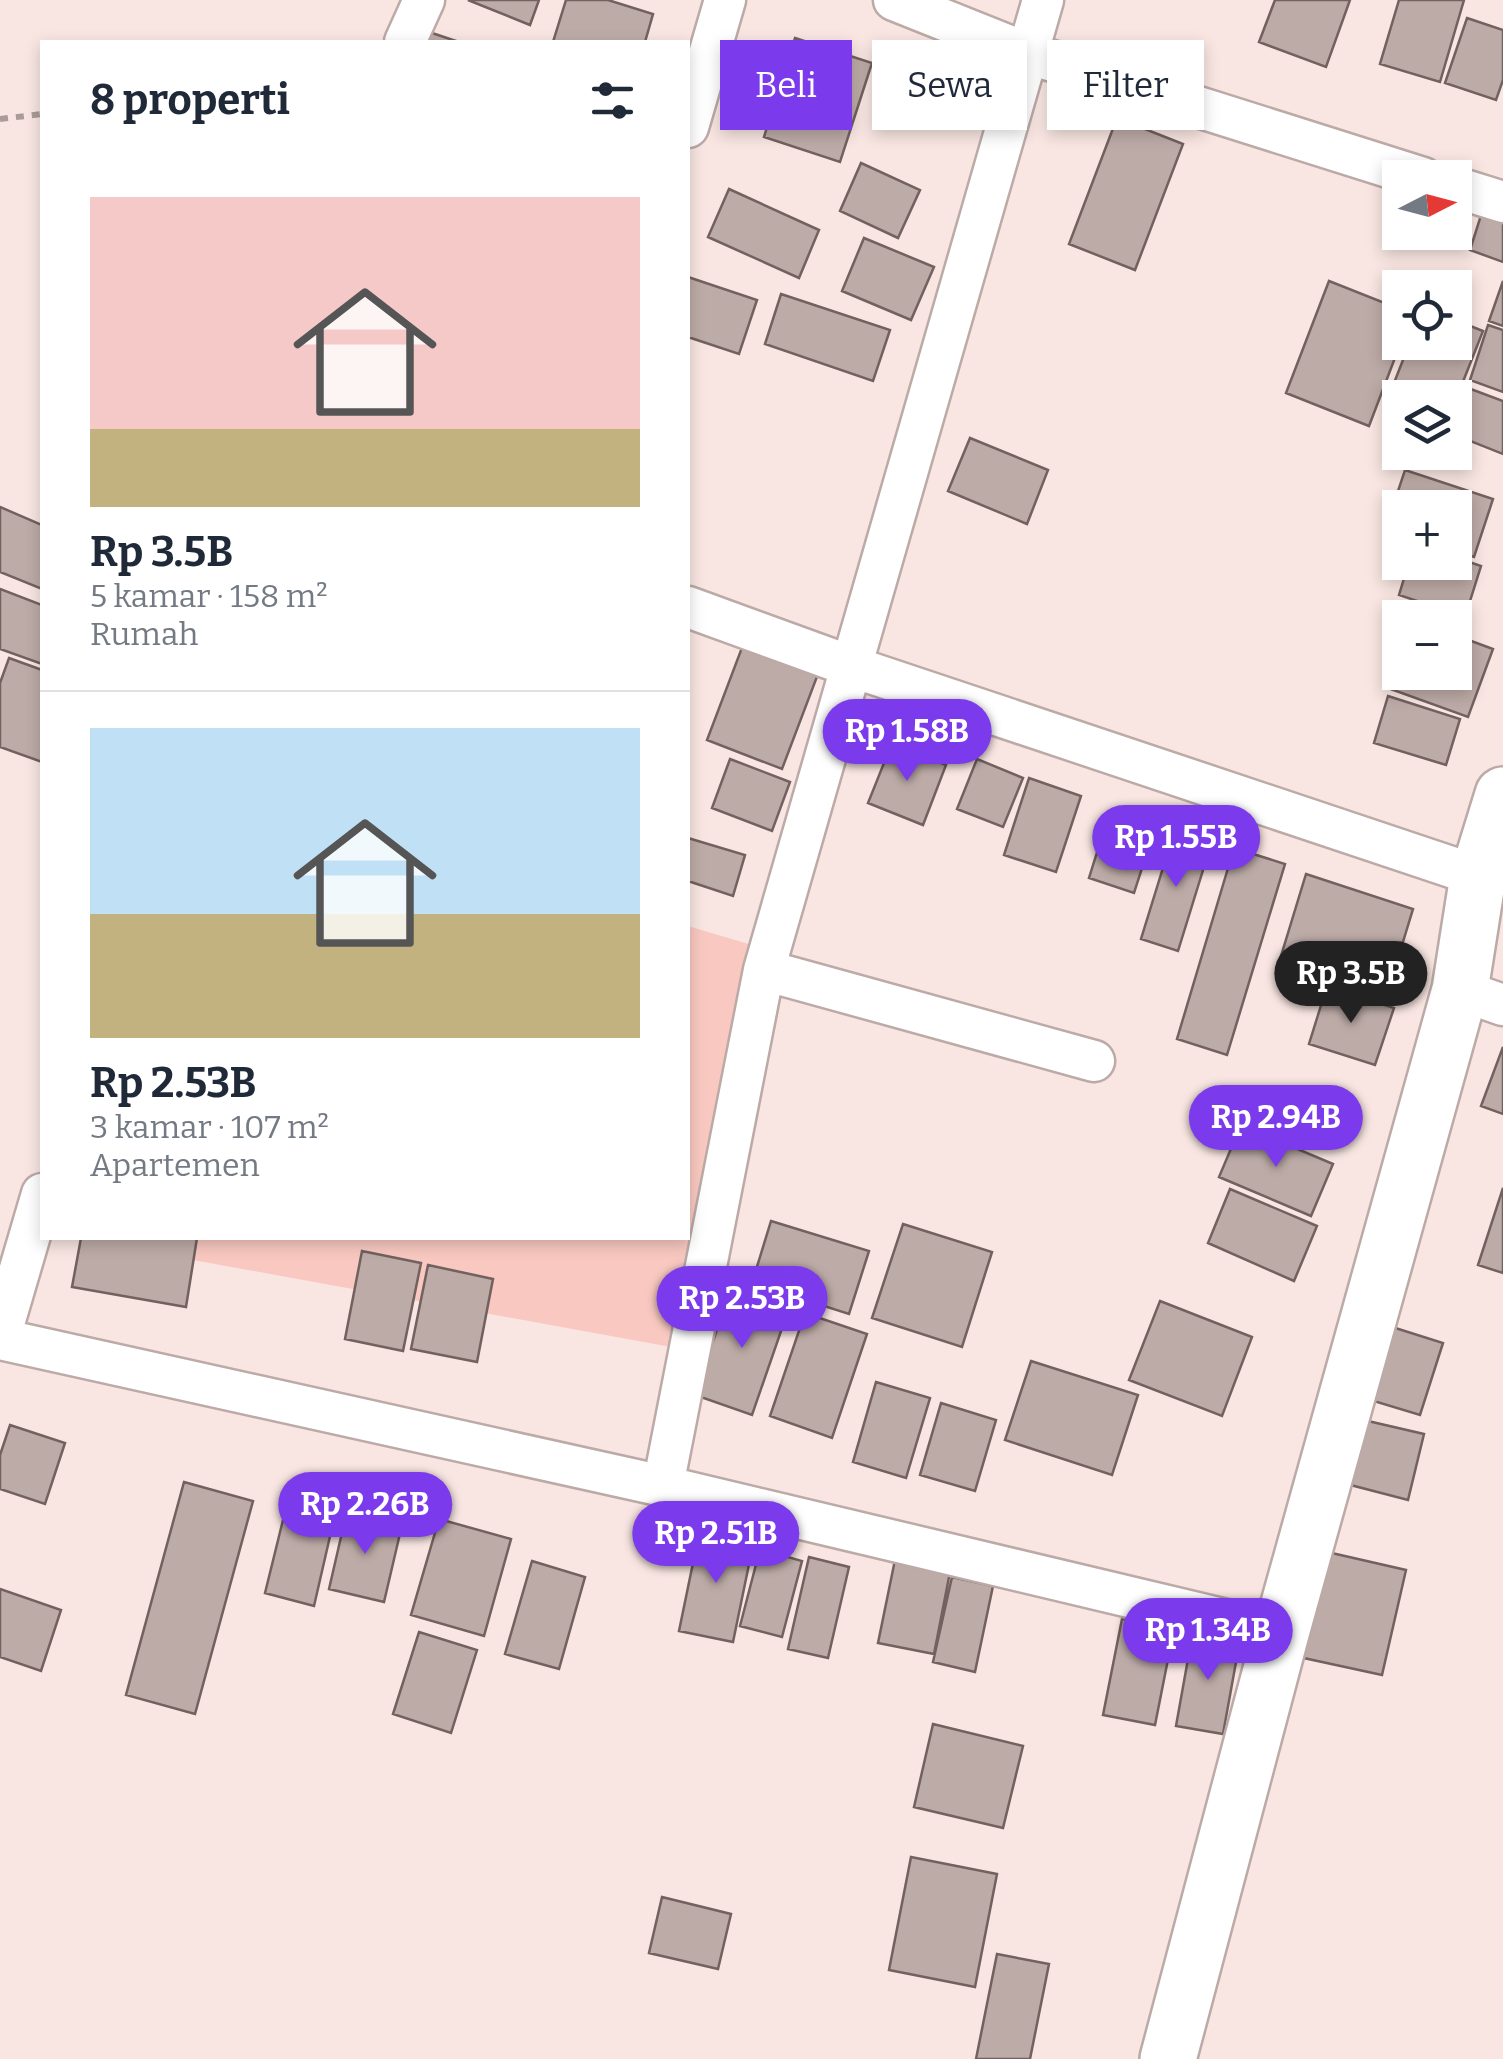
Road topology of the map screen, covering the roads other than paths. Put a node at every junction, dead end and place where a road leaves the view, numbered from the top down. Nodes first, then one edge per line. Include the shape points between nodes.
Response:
1 (424, 0) edge
2 (725, 0) edge
3 (894, 0) edge
4 (1043, 0) edge
5 (406, 40) edge
6 (994, 40) edge
7 (1027, 53) joint
8 (690, 120) edge
9 (1005, 130) edge
10 (1382, 165) edge
11 (1472, 193) edge
12 (1503, 202) edge
13 (690, 608) edge
14 (850, 666) junction
15 (1503, 795) edge
16 (1478, 876) junction
17 (764, 970) junction
18 (1481, 998) edge
19 (1094, 1061) dead end
20 (40, 1201) edge
21 (0, 1338) edge
22 (663, 1486) junction
23 (1281, 1632) junction
24 (1168, 2059) edge

1 - 5 street
2 - 8 street
3 - 6 street
4 - 7 street
7 - 10 street
9 - 14 street
11 - 12 street
13 - 14 street
14 - 16 street
14 - 17 street
15 - 16 street
16 - 18 street
17 - 19 street
17 - 22 street
18 - 23 street
20 - 21 street
21 - 22 street
22 - 23 street
23 - 24 street

